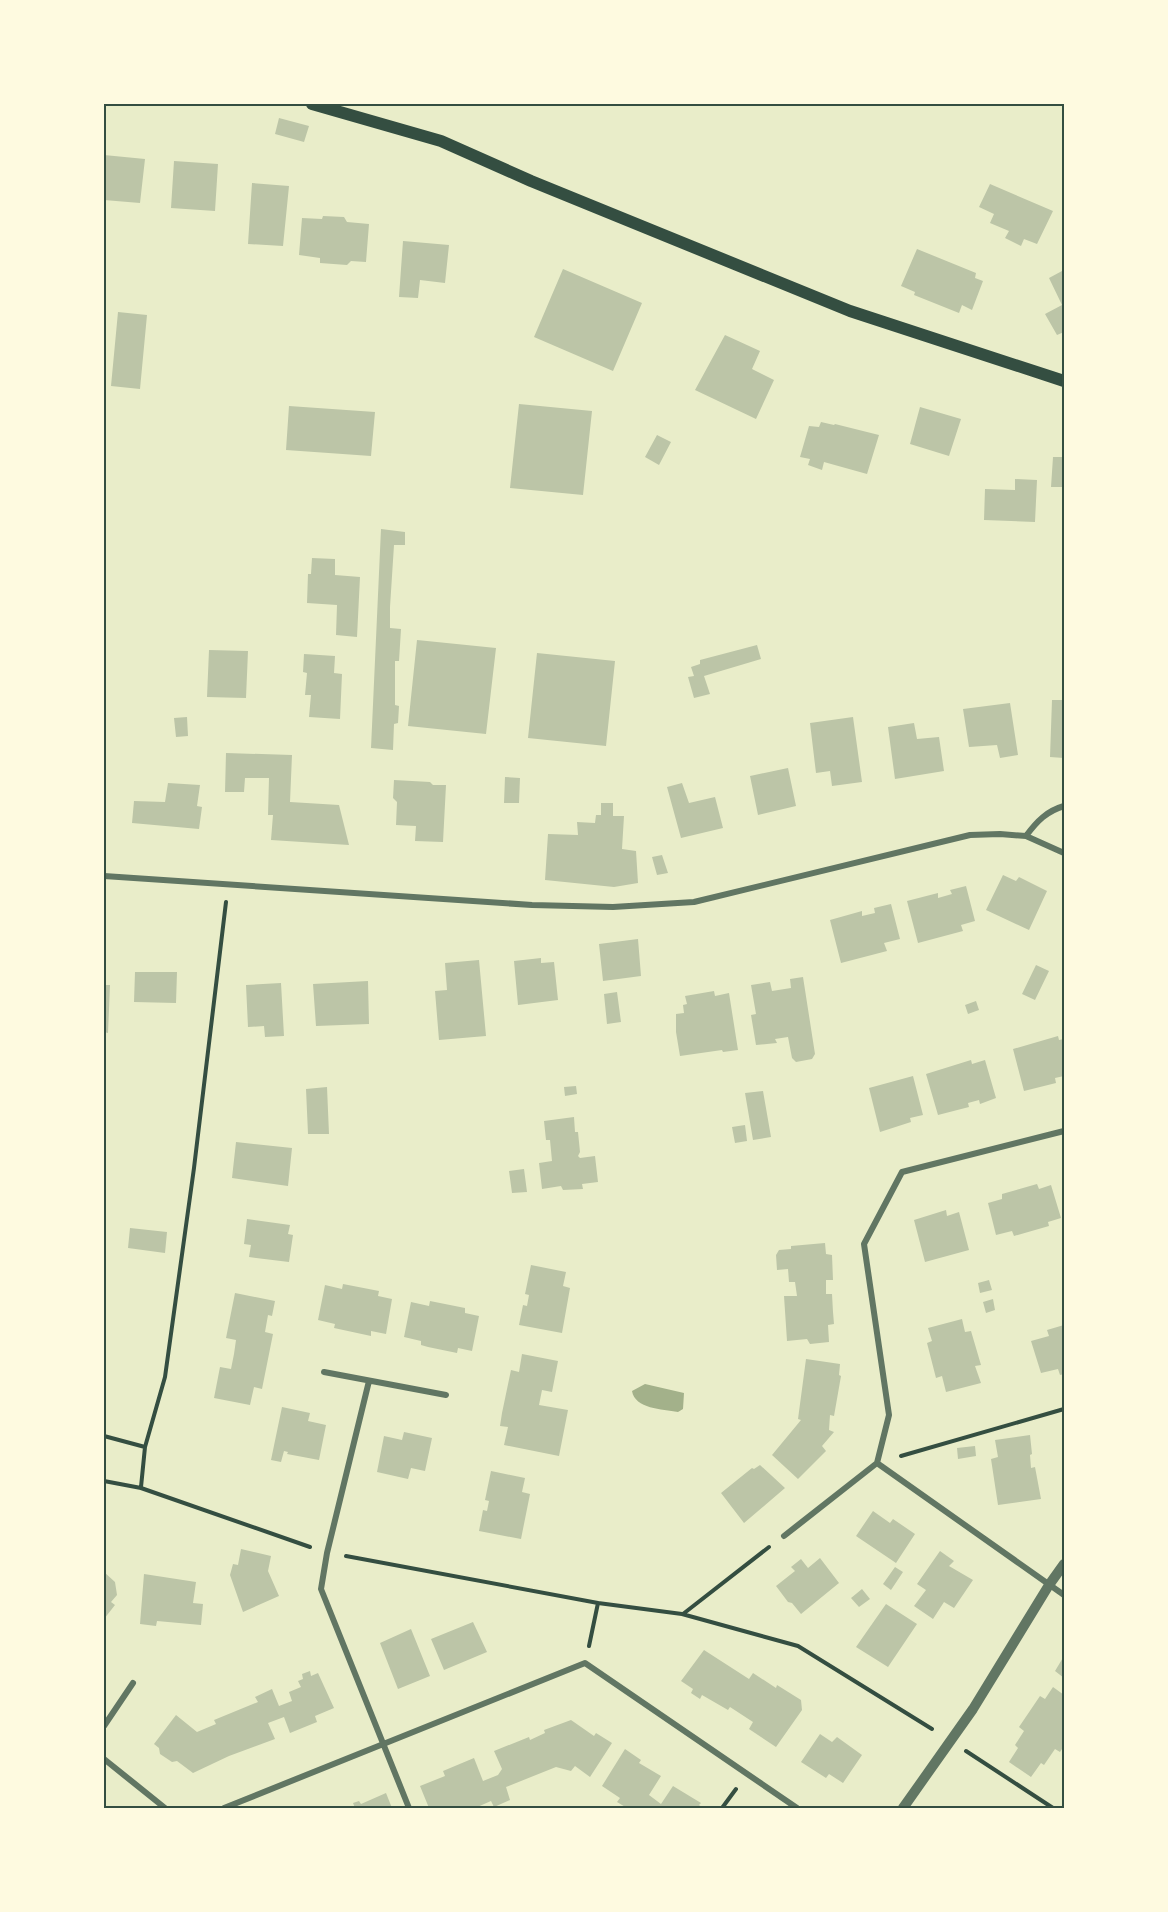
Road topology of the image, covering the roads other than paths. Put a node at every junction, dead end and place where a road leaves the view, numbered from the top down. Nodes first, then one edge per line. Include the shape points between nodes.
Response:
1 (312, 104) edge
2 (1065, 381) edge
3 (1065, 806) edge
4 (1026, 836) junction
5 (1065, 853) edge
6 (104, 876) edge
7 (1065, 1131) edge
8 (324, 1372) dead end
9 (369, 1381) junction
10 (446, 1395) dead end
11 (878, 1463) junction
12 (784, 1536) road end
13 (1065, 1564) edge
14 (1049, 1585) junction
15 (1065, 1595) edge
16 (134, 1683) dead end
17 (104, 1726) edge
18 (383, 1744) junction
19 (104, 1760) edge
20 (165, 1809) edge
21 (224, 1809) edge
22 (409, 1809) edge
23 (797, 1809) edge
24 (903, 1809) edge

1 - 2 main road via 441,141 849,311
3 - 4 street via 1051,810
4 - 5 street
4 - 6 street via 970,835 694,902 613,908
7 - 11 street via 902,1172 864,1244 889,1415
8 - 9 street
9 - 10 street
9 - 18 street via 321,1589
11 - 12 street
11 - 14 street
13 - 14 street
14 - 15 street
14 - 24 street via 972,1709
16 - 17 street
18 - 21 street
18 - 22 street
18 - 23 street via 585,1663
19 - 20 street

